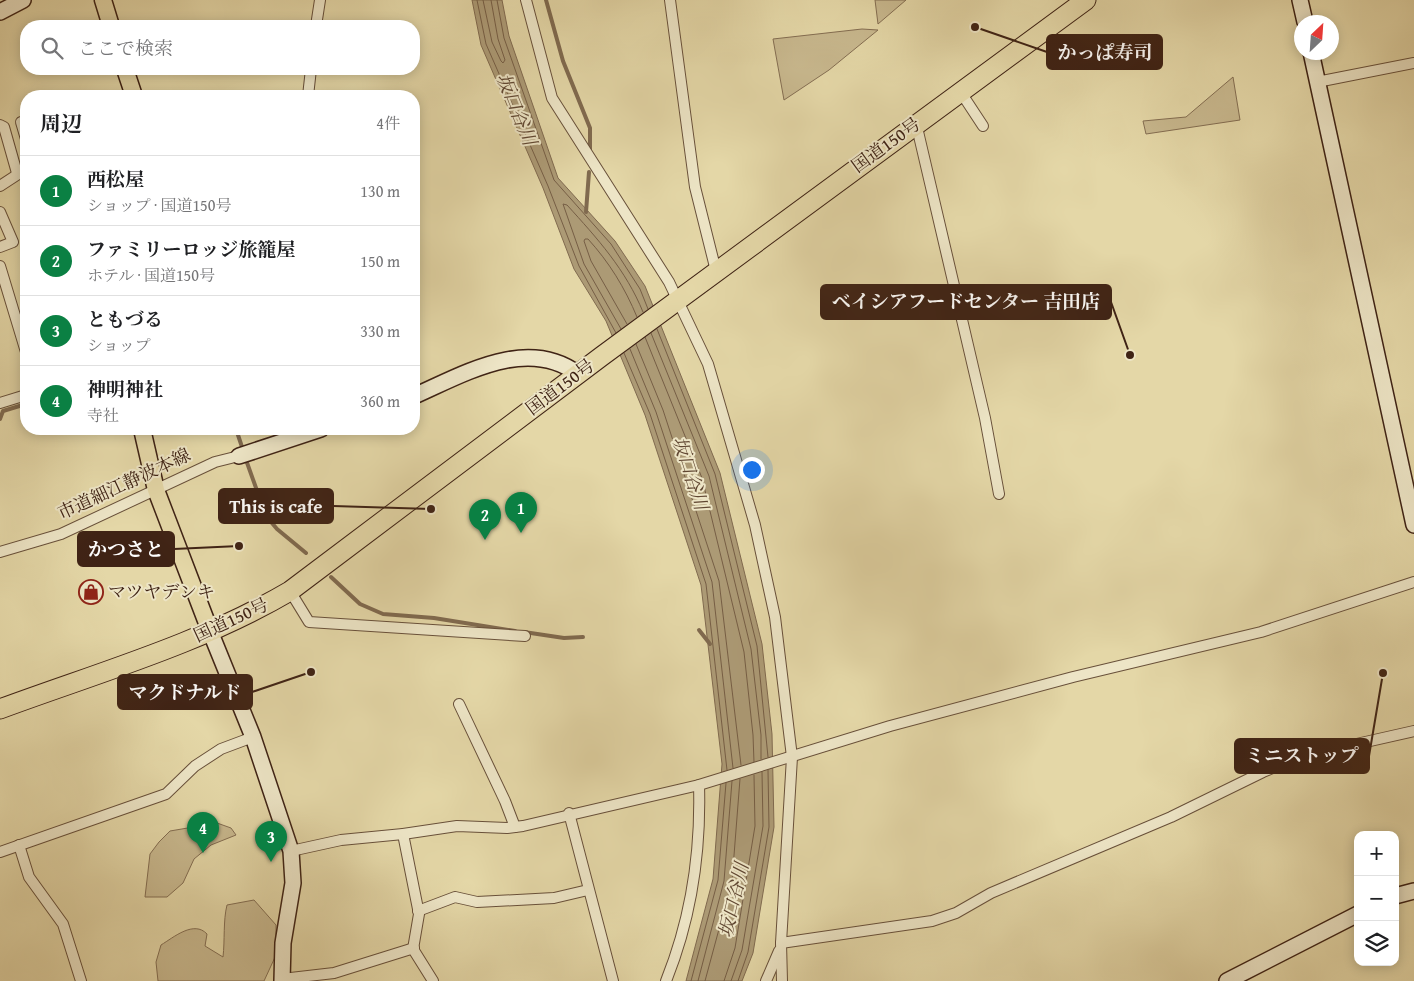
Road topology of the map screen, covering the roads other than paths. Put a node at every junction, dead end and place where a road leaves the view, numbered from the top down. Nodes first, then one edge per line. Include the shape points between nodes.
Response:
1 (23, 0) edge
2 (103, 0) edge
3 (320, 0) edge
4 (526, 0) edge
5 (670, 0) edge
6 (1086, 0) edge
7 (1300, 0) edge
8 (0, 12) edge
9 (1303, 15) edge
10 (109, 20) edge
11 (317, 20) edge
12 (1313, 60) edge
13 (1414, 63) edge
14 (127, 75) edge
15 (310, 75) edge
16 (1317, 82) junction
17 (132, 90) edge
18 (309, 90) edge
19 (960, 91) junction
20 (916, 123) junction
21 (0, 125) edge
22 (984, 126) dead end
23 (20, 166) edge
24 (20, 172) edge
25 (0, 186) edge
26 (0, 212) edge
27 (0, 246) edge
28 (0, 266) edge
29 (716, 271) junction
30 (676, 301) junction
31 (20, 332) edge
32 (578, 374) junction
33 (420, 393) edge
34 (20, 397) edge
35 (0, 404) edge
36 (143, 435) edge
37 (303, 435) edge
38 (244, 454) joint
39 (156, 490) junction
40 (999, 494) dead end
41 (1414, 525) edge
42 (0, 552) edge
43 (1414, 582) edge
44 (290, 591) junction
45 (210, 631) junction
46 (525, 636) dead end
47 (459, 704) dead end
48 (0, 709) edge
49 (1414, 730) edge
50 (253, 737) junction
51 (788, 758) junction
52 (699, 785) junction
53 (569, 814) junction
54 (514, 827) junction
55 (404, 834) junction
56 (19, 846) junction
57 (291, 851) junction
58 (0, 852) edge
59 (588, 890) junction
60 (1414, 891) edge
61 (1399, 895) edge
62 (418, 911) junction
63 (1354, 916) edge
64 (781, 943) junction
65 (414, 948) junction
66 (282, 980) edge
67 (81, 981) edge
68 (433, 981) edge
69 (613, 981) edge
70 (666, 981) edge
71 (766, 981) edge
72 (782, 981) edge
73 (1227, 981) edge

1 - 8 street
2 - 10 main road
3 - 11 street
4 - 30 street via 552,98 669,282
5 - 29 street via 695,187
6 - 19 highway, 国道150号
7 - 9 street
12 - 16 street
13 - 16 street
14 - 17 main road
15 - 18 street
16 - 41 street
19 - 20 highway, 国道150号
19 - 22 street
20 - 29 highway, 国道150号
20 - 40 street via 985,418
21 - 23 street via 4,127
24 - 25 street
26 - 27 street via 13,242
28 - 31 street
29 - 30 highway, 国道150号
30 - 32 highway, 国道150号
30 - 51 street via 708,364 755,525 776,617
32 - 33 street via 564,363 541,358 496,361
32 - 44 highway, 国道150号
34 - 35 street
36 - 39 main road
37 - 38 street, 市道細江静波本線
38 - 39 street, 市道細江静波本線 via 215,462
39 - 42 street, 市道細江静波本線 via 61,534
39 - 45 main road
43 - 51 street via 1298,621 1178,653 1073,676 890,726
44 - 45 highway, 国道150号 via 250,615
44 - 46 street via 309,622
45 - 48 highway, 国道150号
45 - 50 street
47 - 54 street via 505,800
49 - 64 street via 1299,757 1170,817 991,893 956,913 932,921
50 - 56 street via 221,749 195,766 166,794
50 - 57 street
51 - 52 street
51 - 64 street
52 - 53 street
52 - 70 street via 700,824 692,886 678,949
53 - 54 street
53 - 59 street
54 - 55 street via 457,826
55 - 57 street via 341,840
55 - 62 street
56 - 58 street
56 - 67 street via 29,877 63,924
57 - 66 street via 293,883 283,943
59 - 62 street via 554,898 477,902 455,897
59 - 69 street
60 - 61 street
62 - 65 street
63 - 73 street
64 - 71 street
64 - 72 street
65 - 66 street via 334,973
65 - 68 street

